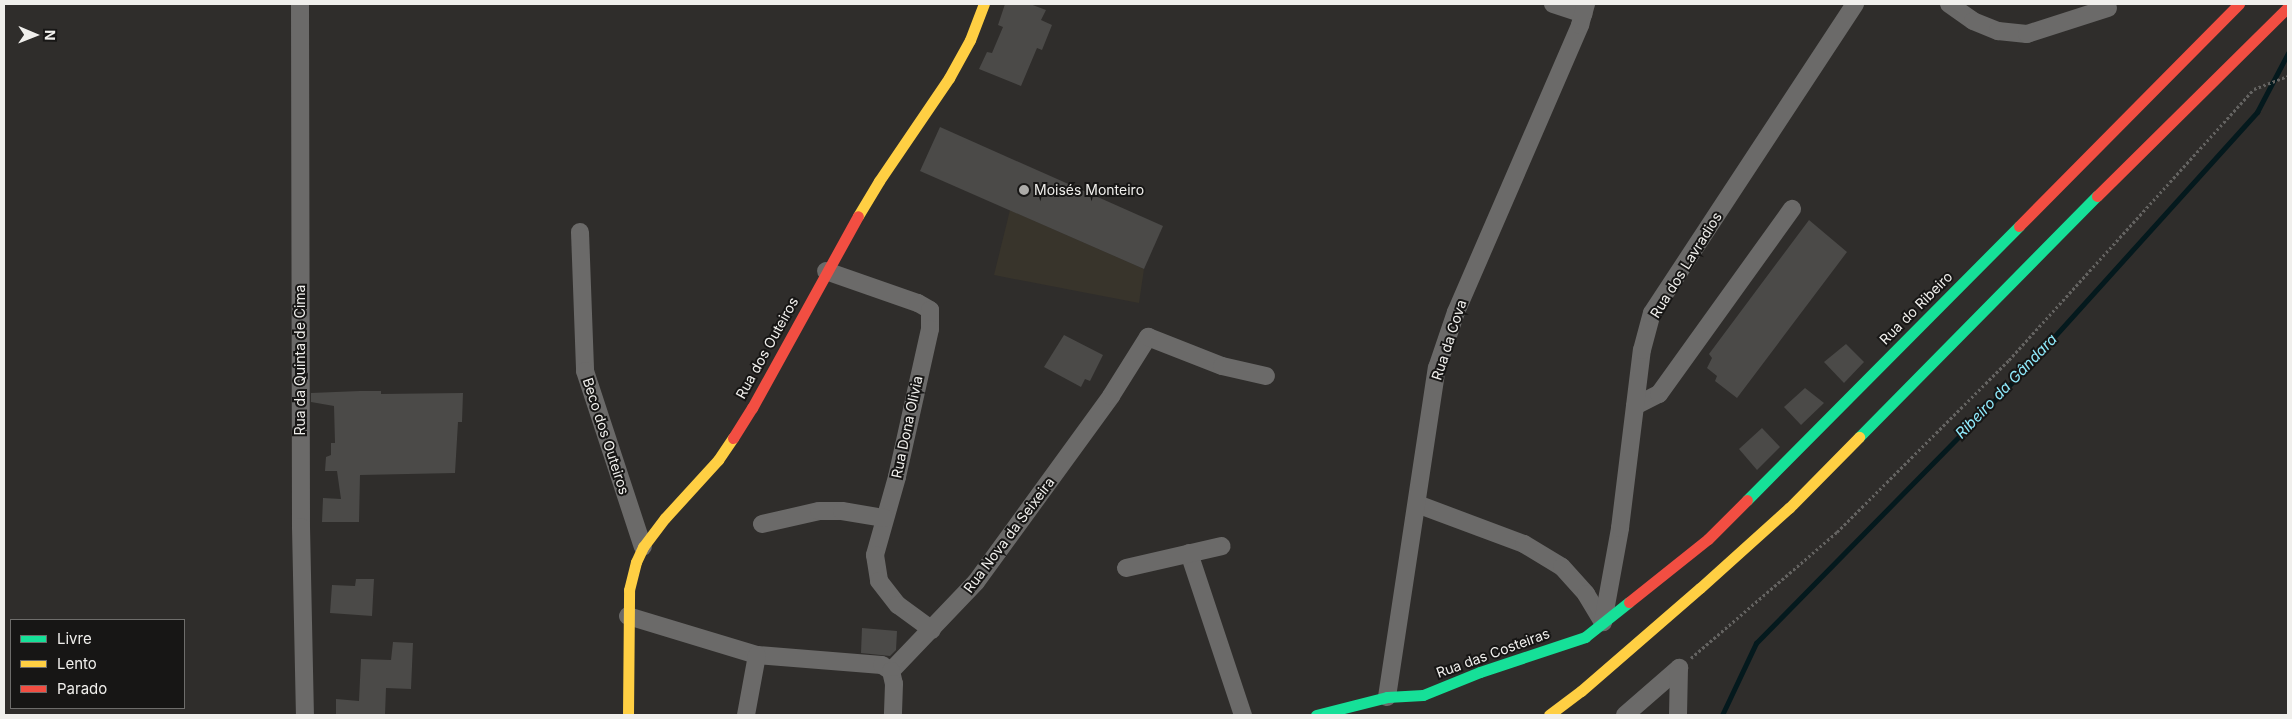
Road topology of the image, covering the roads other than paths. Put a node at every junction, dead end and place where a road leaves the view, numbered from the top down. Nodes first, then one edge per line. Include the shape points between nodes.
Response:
1 (300, 4) edge
2 (984, 4) edge
3 (1553, 4) edge
4 (1855, 4) edge
5 (1949, 4) edge
6 (2239, 4) edge
7 (2288, 7) edge
8 (2108, 8) dead end
9 (1585, 9) edge
10 (1792, 209) dead end
11 (580, 232) dead end
12 (826, 271) junction
13 (1266, 376) dead end
14 (1635, 406) junction
15 (1417, 504) junction
16 (884, 518) junction
17 (762, 524) dead end
18 (1222, 546) dead end
19 (643, 547) junction
20 (1189, 553) junction
21 (1126, 568) dead end
22 (628, 616) junction
23 (1603, 622) junction
24 (932, 630) junction
25 (757, 655) junction
26 (891, 671) junction
27 (1387, 697) junction
28 (305, 715) edge
29 (628, 715) edge
30 (746, 715) edge
31 (892, 715) edge
32 (1243, 715) edge
33 (1316, 715) edge
34 (1550, 715) edge
35 (1625, 715) edge
36 (1678, 715) edge

1 - 28 street, Rua da Quinta de Cima via 301,517
2 - 12 street, Rua dos Outeiros via 970,40 949,78 879,181
3 - 9 street
4 - 14 street, Rua dos Lavradios via 1652,313 1642,350
5 - 8 street via 1982,25 1998,31 2027,34
6 - 23 street, Rua do Ribeiro via 1708,539
7 - 34 street via 1789,508 1693,595
9 - 15 street, Rua da Cova via 1437,368
10 - 14 street via 1659,394
11 - 19 street, Beco dos Outeiros via 585,371
12 - 16 street, Rua Dona Olivia via 930,310 930,329
12 - 19 street, Rua dos Outeiros via 728,446
13 - 24 street, Rua Nova da Seixeira via 1222,366 1148,337 1111,396 976,582
14 - 23 street, Rua dos Lavradios via 1620,528
15 - 23 street via 1524,544 1562,568 1586,594
15 - 27 street, Rua da Cova
16 - 17 street via 842,510 819,511
16 - 24 street, Rua Dona Olivia via 875,556 878,582 898,605
18 - 20 street
19 - 22 street, Rua dos Outeiros via 631,574
20 - 21 street
20 - 32 street
22 - 25 street
22 - 29 street, Rua dos Outeiros
23 - 27 street, Rua das Costeiras via 1585,637 1423,695
24 - 26 street, Rua Nova da Seixeira
25 - 26 street via 882,665
25 - 30 street
26 - 31 street via 894,684
27 - 33 street, Rua das Costeiras
35 - 36 street via 1680,668

